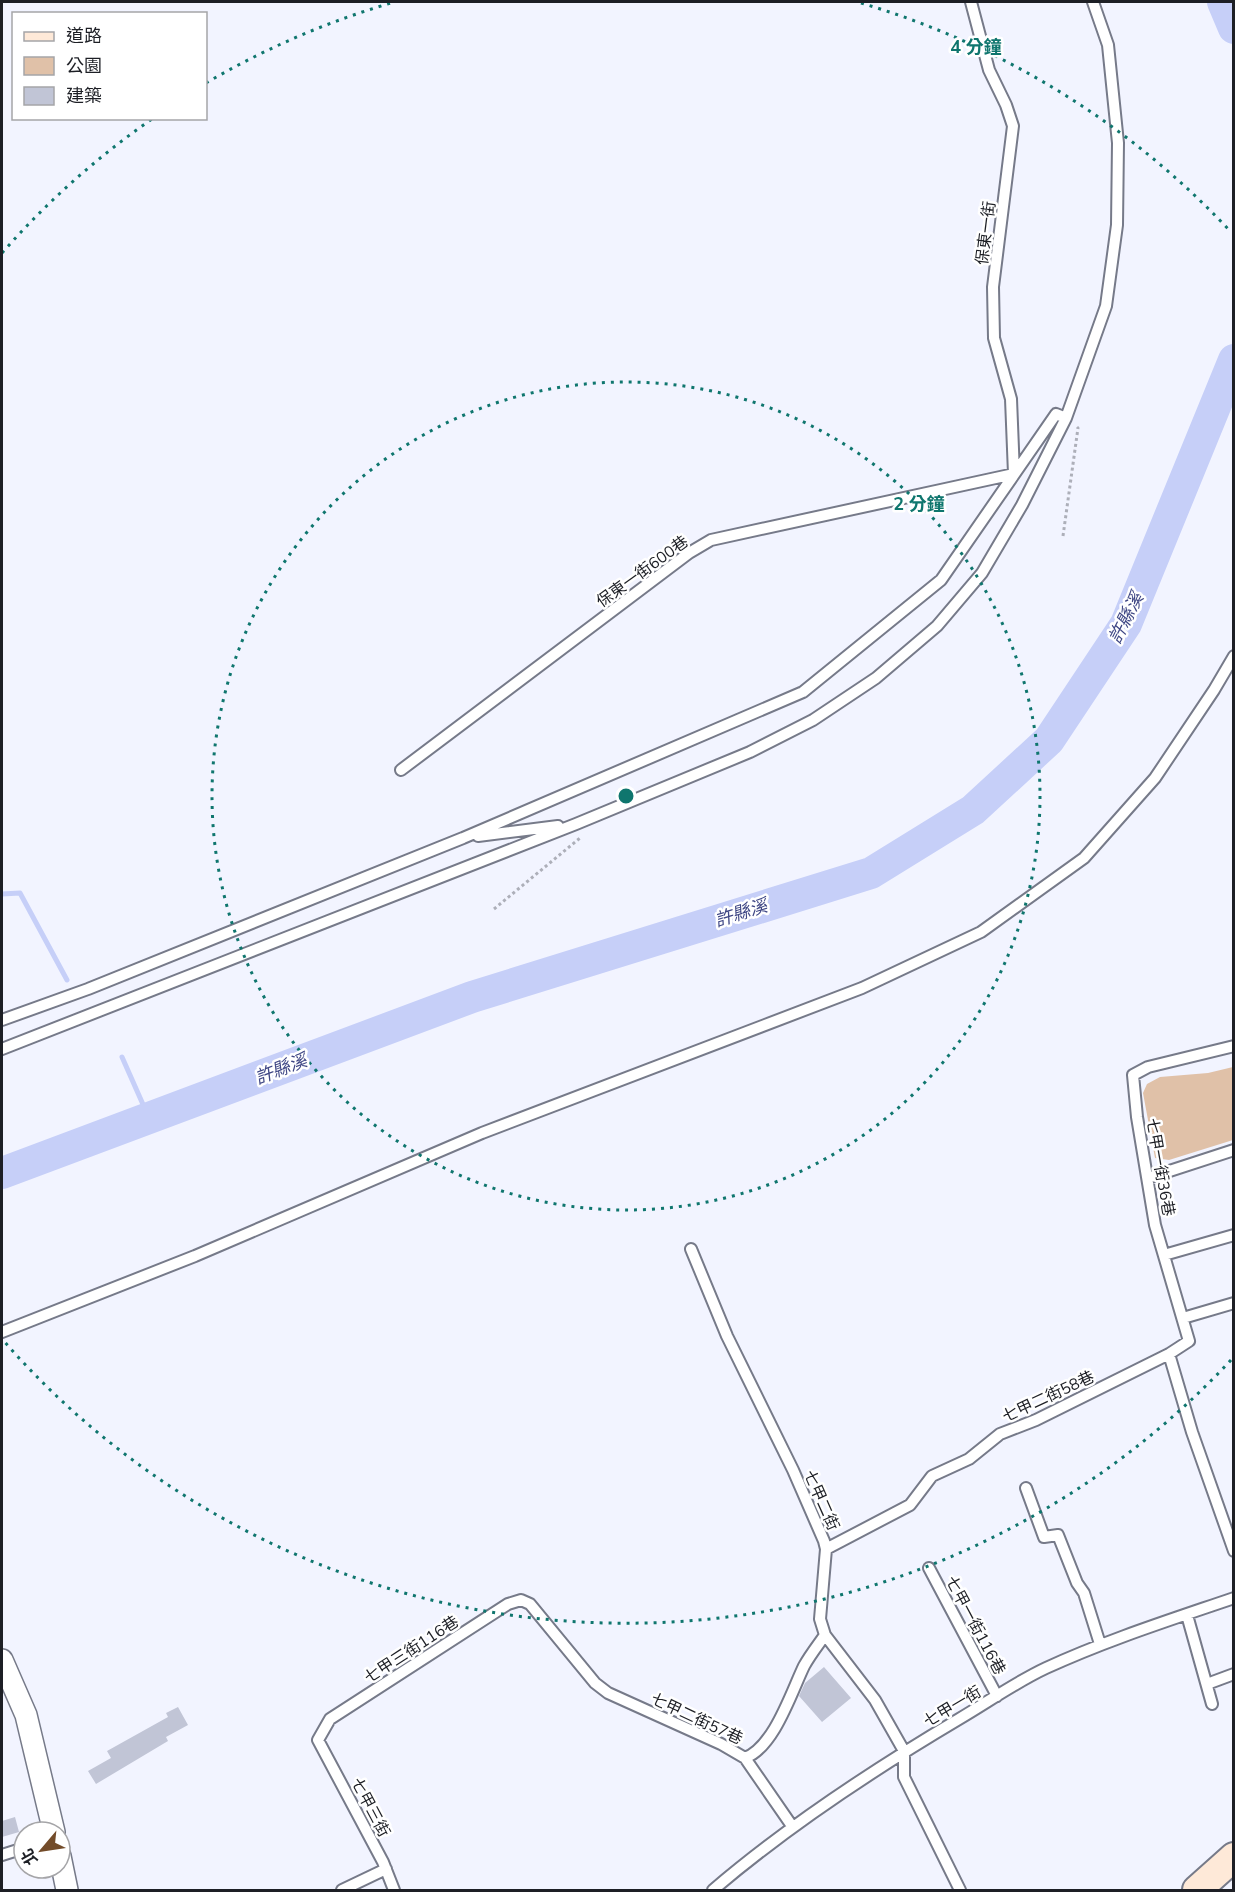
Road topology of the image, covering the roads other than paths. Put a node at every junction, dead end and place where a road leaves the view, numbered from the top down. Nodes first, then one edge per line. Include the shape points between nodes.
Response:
1 (971, 2) edge
2 (1093, 2) edge
3 (1066, 418) junction
4 (1014, 474) junction
5 (1233, 656) edge
6 (401, 770) dead end
7 (576, 824) junction
8 (463, 838) junction
9 (2, 1020) edge
10 (1233, 1046) edge
11 (2, 1049) edge
12 (1233, 1150) edge
13 (1148, 1178) junction
14 (1233, 1235) edge
15 (691, 1249) dead end
16 (1164, 1255) junction
17 (1233, 1303) edge
18 (1183, 1318) junction
19 (2, 1332) edge
20 (1169, 1354) junction
21 (1026, 1488) dead end
22 (826, 1550) junction
23 (1233, 1551) edge
24 (929, 1568) dead end
25 (1233, 1598) edge
26 (530, 1604) joint
27 (1187, 1614) junction
28 (825, 1635) junction
29 (1100, 1644) junction
30 (2, 1660) edge
31 (1233, 1674) edge
32 (1207, 1684) junction
33 (997, 1696) junction
34 (1212, 1704) dead end
35 (318, 1740) joint
36 (904, 1751) junction
37 (745, 1758) junction
38 (51, 1820) edge
39 (792, 1826) junction
40 (1233, 1857) edge
41 (386, 1869) junction
42 (342, 1890) edge
43 (394, 1890) edge
44 (713, 1890) edge
45 (960, 1890) edge
46 (1197, 1890) edge

1 - 4 lane, 保東一街 via 989,70 1013,126 993,287 994,338 1011,399
2 - 3 lane via 1108,45 1118,143 1117,225 1107,306
3 - 4 lane via 1056,414
3 - 7 lane via 982,573 937,626 876,678 813,720 750,752
4 - 6 lane, 保東一街600巷 via 711,540
4 - 8 lane via 941,580 803,692
5 - 19 lane via 1155,778 1084,858 981,932 862,988 482,1133 195,1256
7 - 8 lane
7 - 11 lane
8 - 9 lane
10 - 13 lane, 七甲一街36巷 via 1148,1067 1133,1075
12 - 13 lane
13 - 16 lane, 七甲一街36巷
14 - 16 lane
15 - 22 lane, 七甲二街
16 - 18 lane, 七甲一街36巷
17 - 18 lane
18 - 20 lane, 七甲一街36巷 via 1189,1341
20 - 22 lane, 七甲二街58巷 via 1000,1434 969,1459 932,1476 910,1505
20 - 23 lane
21 - 29 lane via 1044,1537 1058,1534 1084,1593
22 - 28 lane, 七甲二街 via 820,1619
24 - 33 lane, 七甲一街116巷
25 - 27 lane, 七甲一街
26 - 35 lane, 七甲三街116巷 via 520,1600 507,1604 330,1719
26 - 37 lane, 七甲二街57巷 via 595,1683 608,1693
27 - 29 lane, 七甲一街
27 - 32 lane
28 - 36 lane via 875,1700
28 - 37 lane, 七甲二街57巷 via 806,1663 779,1720 756,1754
29 - 33 lane, 七甲一街
30 - 38 street via 26,1715
31 - 32 lane
32 - 34 lane
33 - 36 lane, 七甲一街
35 - 41 lane, 七甲三街
36 - 39 lane, 七甲一街
36 - 45 lane via 904,1777
37 - 39 lane
39 - 44 lane, 七甲一街
40 - 46 main road
41 - 42 lane
41 - 43 lane, 七甲三街

